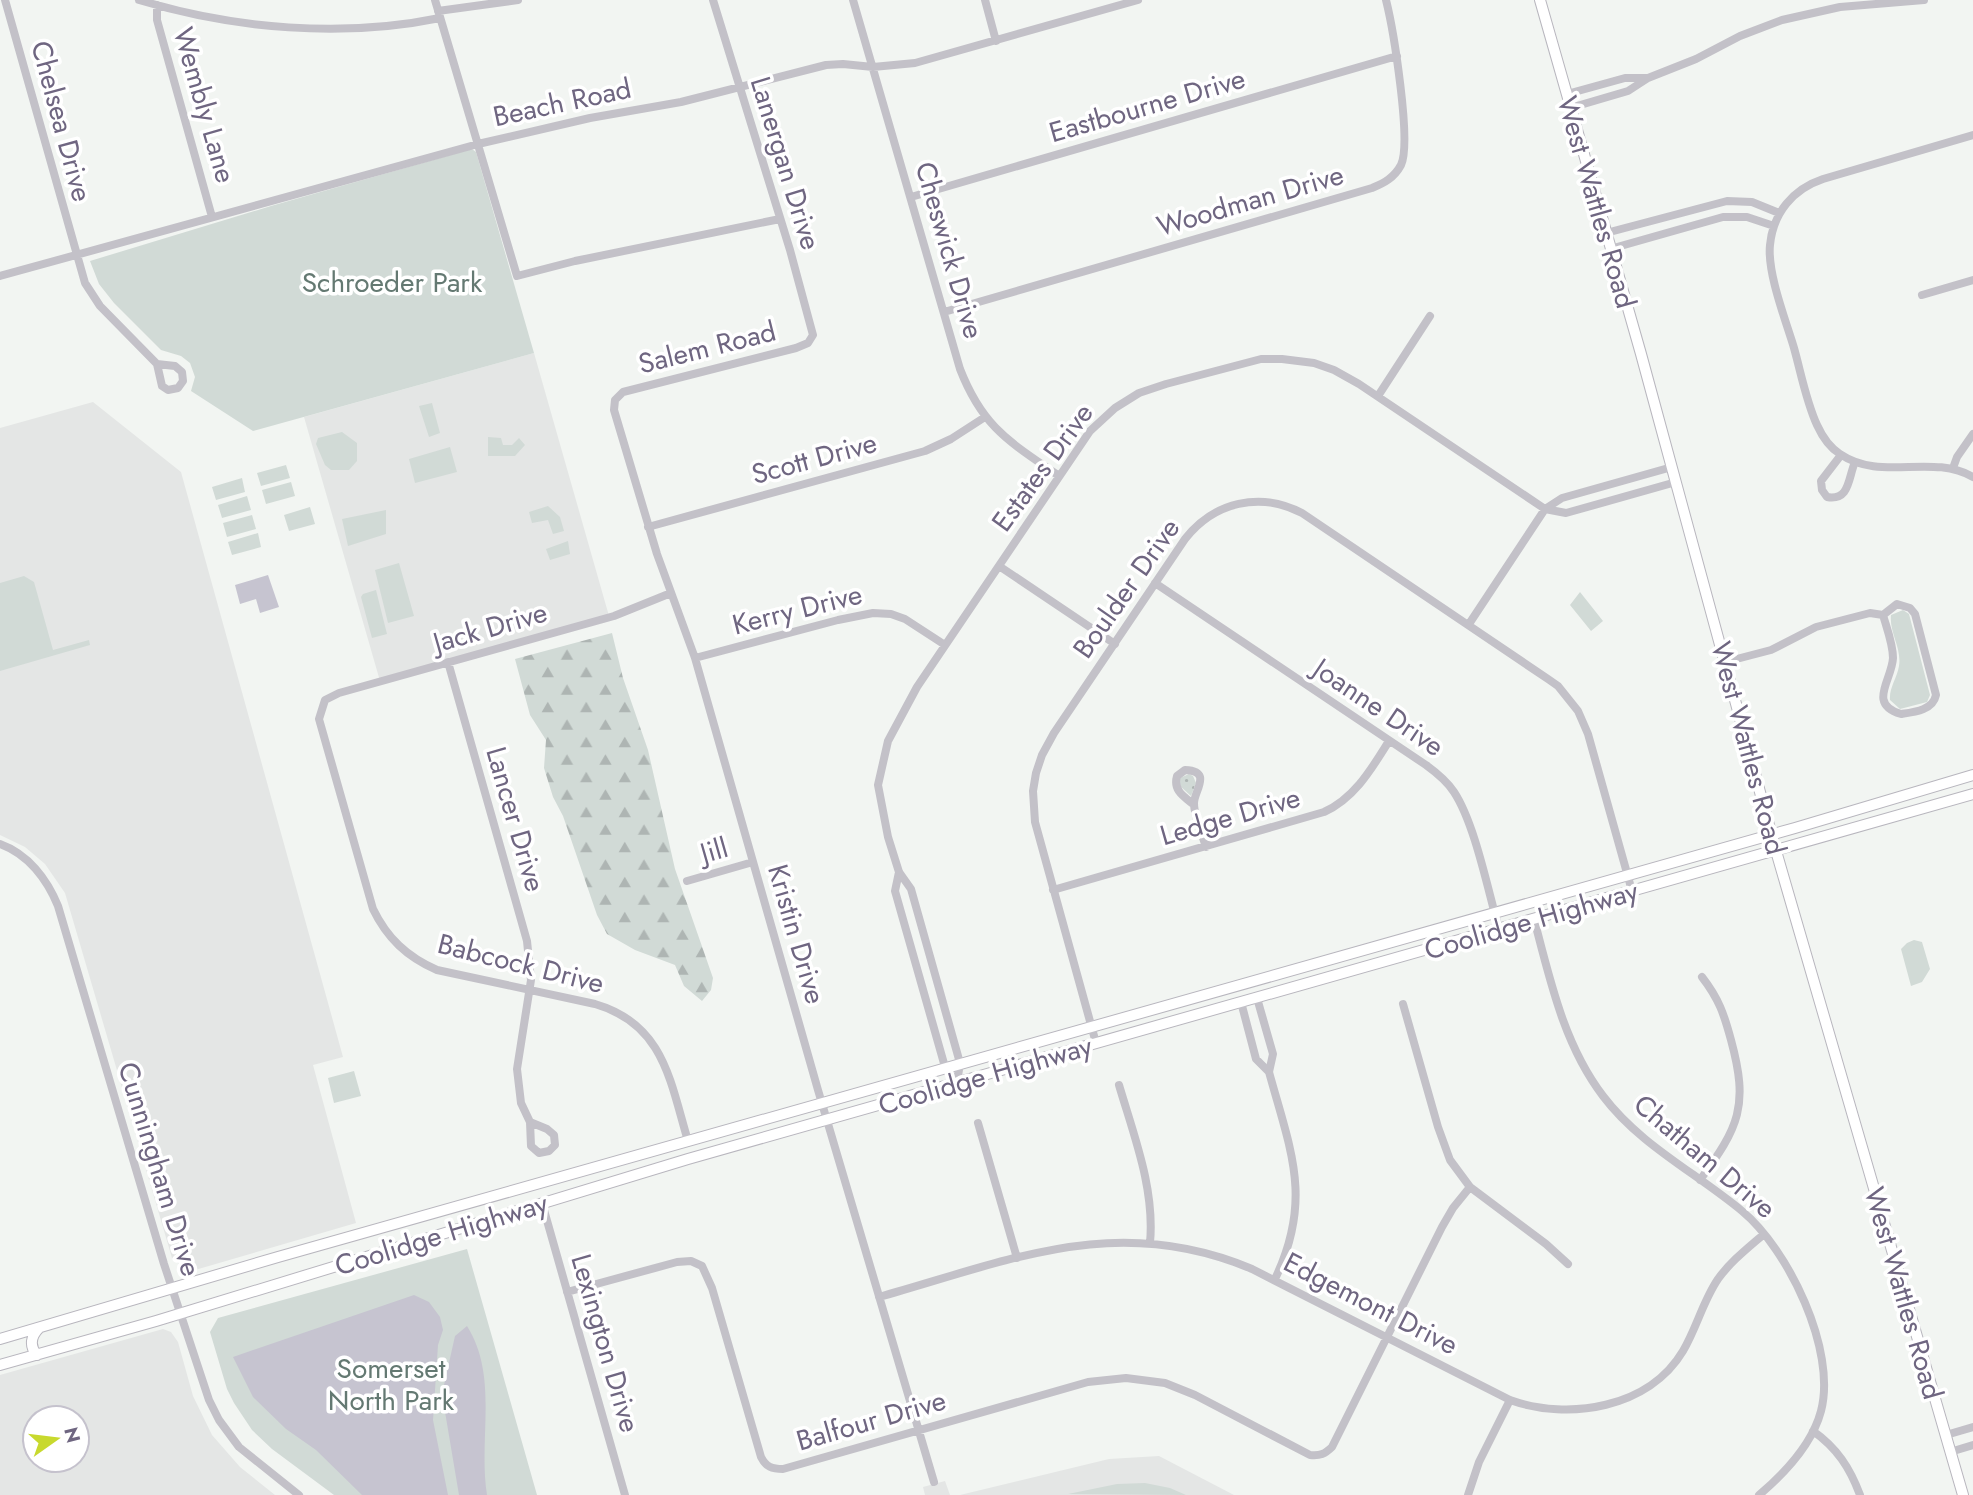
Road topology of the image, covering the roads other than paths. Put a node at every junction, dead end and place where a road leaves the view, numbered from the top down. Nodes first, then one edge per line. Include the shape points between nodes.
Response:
1 (5, 0) edge
2 (139, 0) edge
3 (435, 0) edge
4 (518, 0) edge
5 (713, 0) edge
6 (853, 0) edge
7 (985, 0) edge
8 (1138, 0) edge
9 (1385, 0) edge
10 (1540, 0) edge
11 (1924, 0) edge
12 (1114, 3) edge
13 (157, 5) junction
14 (439, 15) junction
15 (996, 41) junction
16 (1396, 56) junction
17 (873, 67) junction
18 (1648, 78) junction
19 (739, 88) junction
20 (1567, 94) junction
21 (1570, 108) junction
22 (1973, 135) edge
23 (478, 144) junction
24 (911, 197) junction
25 (1779, 213) junction
26 (212, 217) junction
27 (780, 219) junction
28 (1774, 226) junction
29 (1606, 233) junction
30 (1610, 249) junction
31 (76, 255) junction
32 (0, 276) edge
33 (1973, 280) edge
34 (1922, 295) dead end
35 (944, 312) junction
36 (1430, 316) dead end
37 (810, 341) joint
38 (157, 363) dead end
39 (1378, 396) junction
40 (615, 400) joint
41 (985, 417) junction
42 (1973, 434) edge
43 (1841, 455) junction
44 (1855, 461) junction
45 (1672, 467) junction
46 (1953, 468) junction
47 (1059, 476) junction
48 (1973, 477) edge
49 (1676, 482) junction
50 (1545, 509) junction
51 (648, 527) junction
52 (999, 566) junction
53 (1155, 583) junction
54 (671, 593) junction
55 (1883, 615) junction
56 (1469, 624) junction
57 (1115, 644) junction
58 (945, 645) junction
59 (695, 659) junction
60 (448, 662) junction
61 (1726, 662) junction
62 (322, 704) joint
63 (1389, 741) junction
64 (1973, 775) edge
65 (1958, 779) junction
66 (1973, 794) edge
67 (1955, 799) junction
68 (1194, 804) dead end
69 (1773, 834) junction
70 (0, 844) edge
71 (1206, 847) junction
72 (1776, 851) junction
73 (753, 862) junction
74 (899, 872) junction
75 (1628, 874) junction
76 (687, 881) dead end
77 (1053, 890) junction
78 (1632, 891) junction
79 (1494, 912) junction
80 (1534, 919) junction
81 (1499, 929) junction
82 (1702, 977) dead end
83 (530, 990) junction
84 (1257, 998) junction
85 (1241, 1002) junction
86 (1403, 1004) dead end
87 (1092, 1027) junction
88 (1096, 1043) junction
89 (960, 1063) junction
90 (945, 1067) junction
91 (1269, 1072) junction
92 (957, 1083) junction
93 (1119, 1085) dead end
94 (822, 1103) junction
95 (827, 1120) junction
96 (530, 1122) dead end
97 (978, 1123) dead end
98 (688, 1141) junction
99 (688, 1159) junction
100 (1700, 1180) junction
101 (1470, 1187) junction
102 (520, 1189) junction
103 (470, 1203) junction
104 (542, 1203) junction
105 (518, 1210) junction
106 (468, 1226) junction
107 (1764, 1234) junction
108 (1150, 1243) junction
109 (1017, 1258) junction
110 (1567, 1264) dead end
111 (1275, 1279) junction
112 (172, 1287) junction
113 (567, 1292) junction
114 (879, 1297) junction
115 (181, 1312) junction
116 (38, 1328) junction
117 (1387, 1336) junction
118 (0, 1339) edge
119 (37, 1355) junction
120 (0, 1365) edge
121 (1510, 1400) junction
122 (1973, 1427) edge
123 (919, 1430) junction
124 (1813, 1431) junction
125 (1946, 1435) junction
126 (1973, 1445) edge
127 (1950, 1452) junction
128 (934, 1482) dead end
129 (299, 1495) edge
130 (625, 1495) edge
131 (1468, 1495) edge
132 (1759, 1495) edge
133 (1860, 1495) edge
134 (1963, 1495) edge

1 - 31 street, Chelsea Drive
2 - 13 street
3 - 14 street
4 - 14 street
5 - 19 street, Lanergan Drive
6 - 17 street, Cheswick Drive
7 - 15 street
8 - 12 street, Beach Road
9 - 16 street, Woodman Drive
10 - 20 main road, West Wattles Road
11 - 18 street via 1840,7 1782,20
12 - 15 street, Beach Road
13 - 14 street via 230,20 317,28 390,26
13 - 26 street, Wembly Lane
14 - 23 street
15 - 17 street, Beach Road via 915,63
16 - 24 street, Eastbourne Drive
16 - 35 street, Woodman Drive via 1404,154 1399,169 1383,184
17 - 19 street, Beach Road via 826,65
17 - 24 street, Cheswick Drive
18 - 20 street via 1625,78
18 - 21 street via 1628,91
19 - 23 street, Beach Road
19 - 27 street, Lanergan Drive
20 - 21 main road, West Wattles Road
21 - 29 main road, West Wattles Road
22 - 25 street via 1814,182
23 - 26 street, Beach Road
23 - 27 street via 517,276
24 - 35 street, Cheswick Drive
25 - 28 street
25 - 29 street via 1752,202 1727,201
26 - 31 street, Beach Road
27 - 37 street, Lanergan Drive via 812,326
28 - 30 street via 1747,217 1723,217
28 - 43 street via 1770,261 1805,389 1826,441
29 - 30 main road, West Wattles Road
30 - 45 main road, West Wattles Road
31 - 32 street, Beach Road
31 - 38 street, Chelsea Drive via 95,299
33 - 34 street
35 - 41 street, Cheswick Drive via 960,369
36 - 39 street
37 - 40 street, Salem Road via 628,390
39 - 47 street, Estates Drive via 1314,363 1272,358 1246,362 1139,393 1090,431
39 - 50 street, Estates Drive
40 - 51 street, Kristin Drive via 616,418
41 - 47 street, Cheswick Drive via 1005,439
41 - 51 street, Scott Drive via 926,451
42 - 46 street
43 - 44 street
43 - 44 street via 1821,481 1827,497 1844,493
44 - 46 street via 1875,468
45 - 49 main road, West Wattles Road
45 - 50 street via 1562,498
46 - 48 street
47 - 52 street, Estates Drive
49 - 50 street via 1566,513
49 - 61 main road, West Wattles Road
50 - 56 street
51 - 54 street, Kristin Drive
52 - 57 street
52 - 58 street, Estates Drive
53 - 56 street, Boulder Drive via 1189,533 1210,514 1236,503 1272,502 1302,513
53 - 57 street, Boulder Drive
53 - 63 street, Joanne Drive
54 - 59 street, Kristin Drive
54 - 60 street, Jack Drive via 614,616
55 - 55 street via 1893,654 1882,691 1885,703 1901,714 1929,707 1935,701 1935,688 1913,610 1897,604
55 - 61 street via 1870,613 1816,627 1771,650
56 - 75 street, Boulder Drive via 1558,686 1578,711
57 - 77 street, Boulder Drive via 1054,733 1036,773 1035,822
58 - 59 street, Kerry Drive via 905,619 873,613
58 - 74 street, Estates Drive via 888,741 878,785
59 - 73 street, Kristin Drive
60 - 62 street, Jack Drive via 339,693
60 - 83 street, Lancer Drive via 527,941
61 - 69 main road, West Wattles Road
62 - 83 street, Babcock Drive via 320,725 368,890 390,937 405,952 437,970
63 - 71 street, Ledge Drive via 1340,804
63 - 79 street, Joanne Drive via 1435,771 1460,802
64 - 65 main road, Coolidge Highway
65 - 67 main road via 1949,790
65 - 69 main road, Coolidge Highway
66 - 67 main road, Coolidge Highway
67 - 72 main road, Coolidge Highway
68 - 71 street
69 - 72 main road, West Wattles Road
69 - 75 main road, Coolidge Highway
70 - 112 street, Cunningham Drive via 37,870 53,892
71 - 77 street, Ledge Drive
72 - 78 main road, Coolidge Highway
72 - 125 main road, West Wattles Road
73 - 76 street, Jill
73 - 94 street, Kristin Drive
74 - 89 street, Estates Drive via 911,888
74 - 90 street, Estates Drive via 895,891
75 - 78 street, Boulder Drive
75 - 79 main road, Coolidge Highway
77 - 87 street, Boulder Drive
78 - 80 main road, Coolidge Highway
79 - 81 street, Joanne Drive
79 - 87 main road, Coolidge Highway
80 - 81 main road, Coolidge Highway
80 - 100 street, Chatham Drive via 1562,1019 1589,1077 1631,1127
81 - 84 main road, Coolidge Highway
82 - 100 street via 1722,1009 1741,1090 1731,1135
83 - 96 street, Lancer Drive via 516,1069 521,1102
83 - 98 street, Babcock Drive via 609,1008 638,1026 663,1057
84 - 85 main road, Coolidge Highway
84 - 91 street via 1273,1054
85 - 88 main road, Coolidge Highway
85 - 91 street via 1256,1059
86 - 101 street via 1444,1146
87 - 88 street, Boulder Drive
87 - 89 main road, Coolidge Highway
88 - 92 main road, Coolidge Highway
89 - 90 main road, Coolidge Highway
89 - 92 street, Estates Drive
90 - 92 street, Estates Drive
90 - 94 main road, Coolidge Highway
91 - 111 street via 1297,1183 1292,1239
92 - 95 main road, Coolidge Highway
93 - 108 street via 1146,1178
94 - 95 street, Kristin Drive
94 - 98 main road, Coolidge Highway
95 - 99 main road, Coolidge Highway
95 - 114 street, Kristin Drive
97 - 109 street
98 - 99 main road via 692,1151
98 - 102 main road, Coolidge Highway
99 - 104 main road, Coolidge Highway
100 - 107 street, Chatham Drive via 1741,1210
101 - 110 street
101 - 117 street via 1442,1227
102 - 103 main road, Coolidge Highway
102 - 105 main road via 514,1199
103 - 106 main road via 476,1216
103 - 112 main road, Coolidge Highway
104 - 105 main road, Coolidge Highway
104 - 113 street, Lexington Drive
105 - 106 main road, Coolidge Highway
106 - 115 main road, Coolidge Highway
107 - 121 street, Edgemont Drive via 1720,1276 1681,1353 1644,1388 1612,1402 1571,1410
107 - 124 street, Chatham Drive via 1795,1279 1819,1353 1824,1390
108 - 109 street, Edgemont Drive via 1088,1243
108 - 111 street, Edgemont Drive via 1218,1256
109 - 114 street, Edgemont Drive
111 - 117 street, Edgemont Drive
112 - 115 street, Cunningham Drive
112 - 116 main road, Coolidge Highway
113 - 123 street, Balfour Drive via 677,1262 702,1266 761,1457 774,1469
113 - 130 street, Lexington Drive
114 - 123 street, Kristin Drive
115 - 119 main road, Coolidge Highway
115 - 129 street, Cunningham Drive via 207,1393 225,1430 248,1456
116 - 118 main road, Coolidge Highway
116 - 119 main road via 32,1340
117 - 121 street, Edgemont Drive
117 - 123 street, Balfour Drive via 1332,1447 1318,1456 1182,1389 1126,1378 1088,1382
119 - 120 main road, Coolidge Highway
121 - 131 street
122 - 125 street
123 - 128 street, Kristin Drive
124 - 132 street, Chatham Drive via 1791,1463
124 - 133 street via 1839,1453
125 - 127 main road, West Wattles Road
126 - 127 street
127 - 134 main road, West Wattles Road

